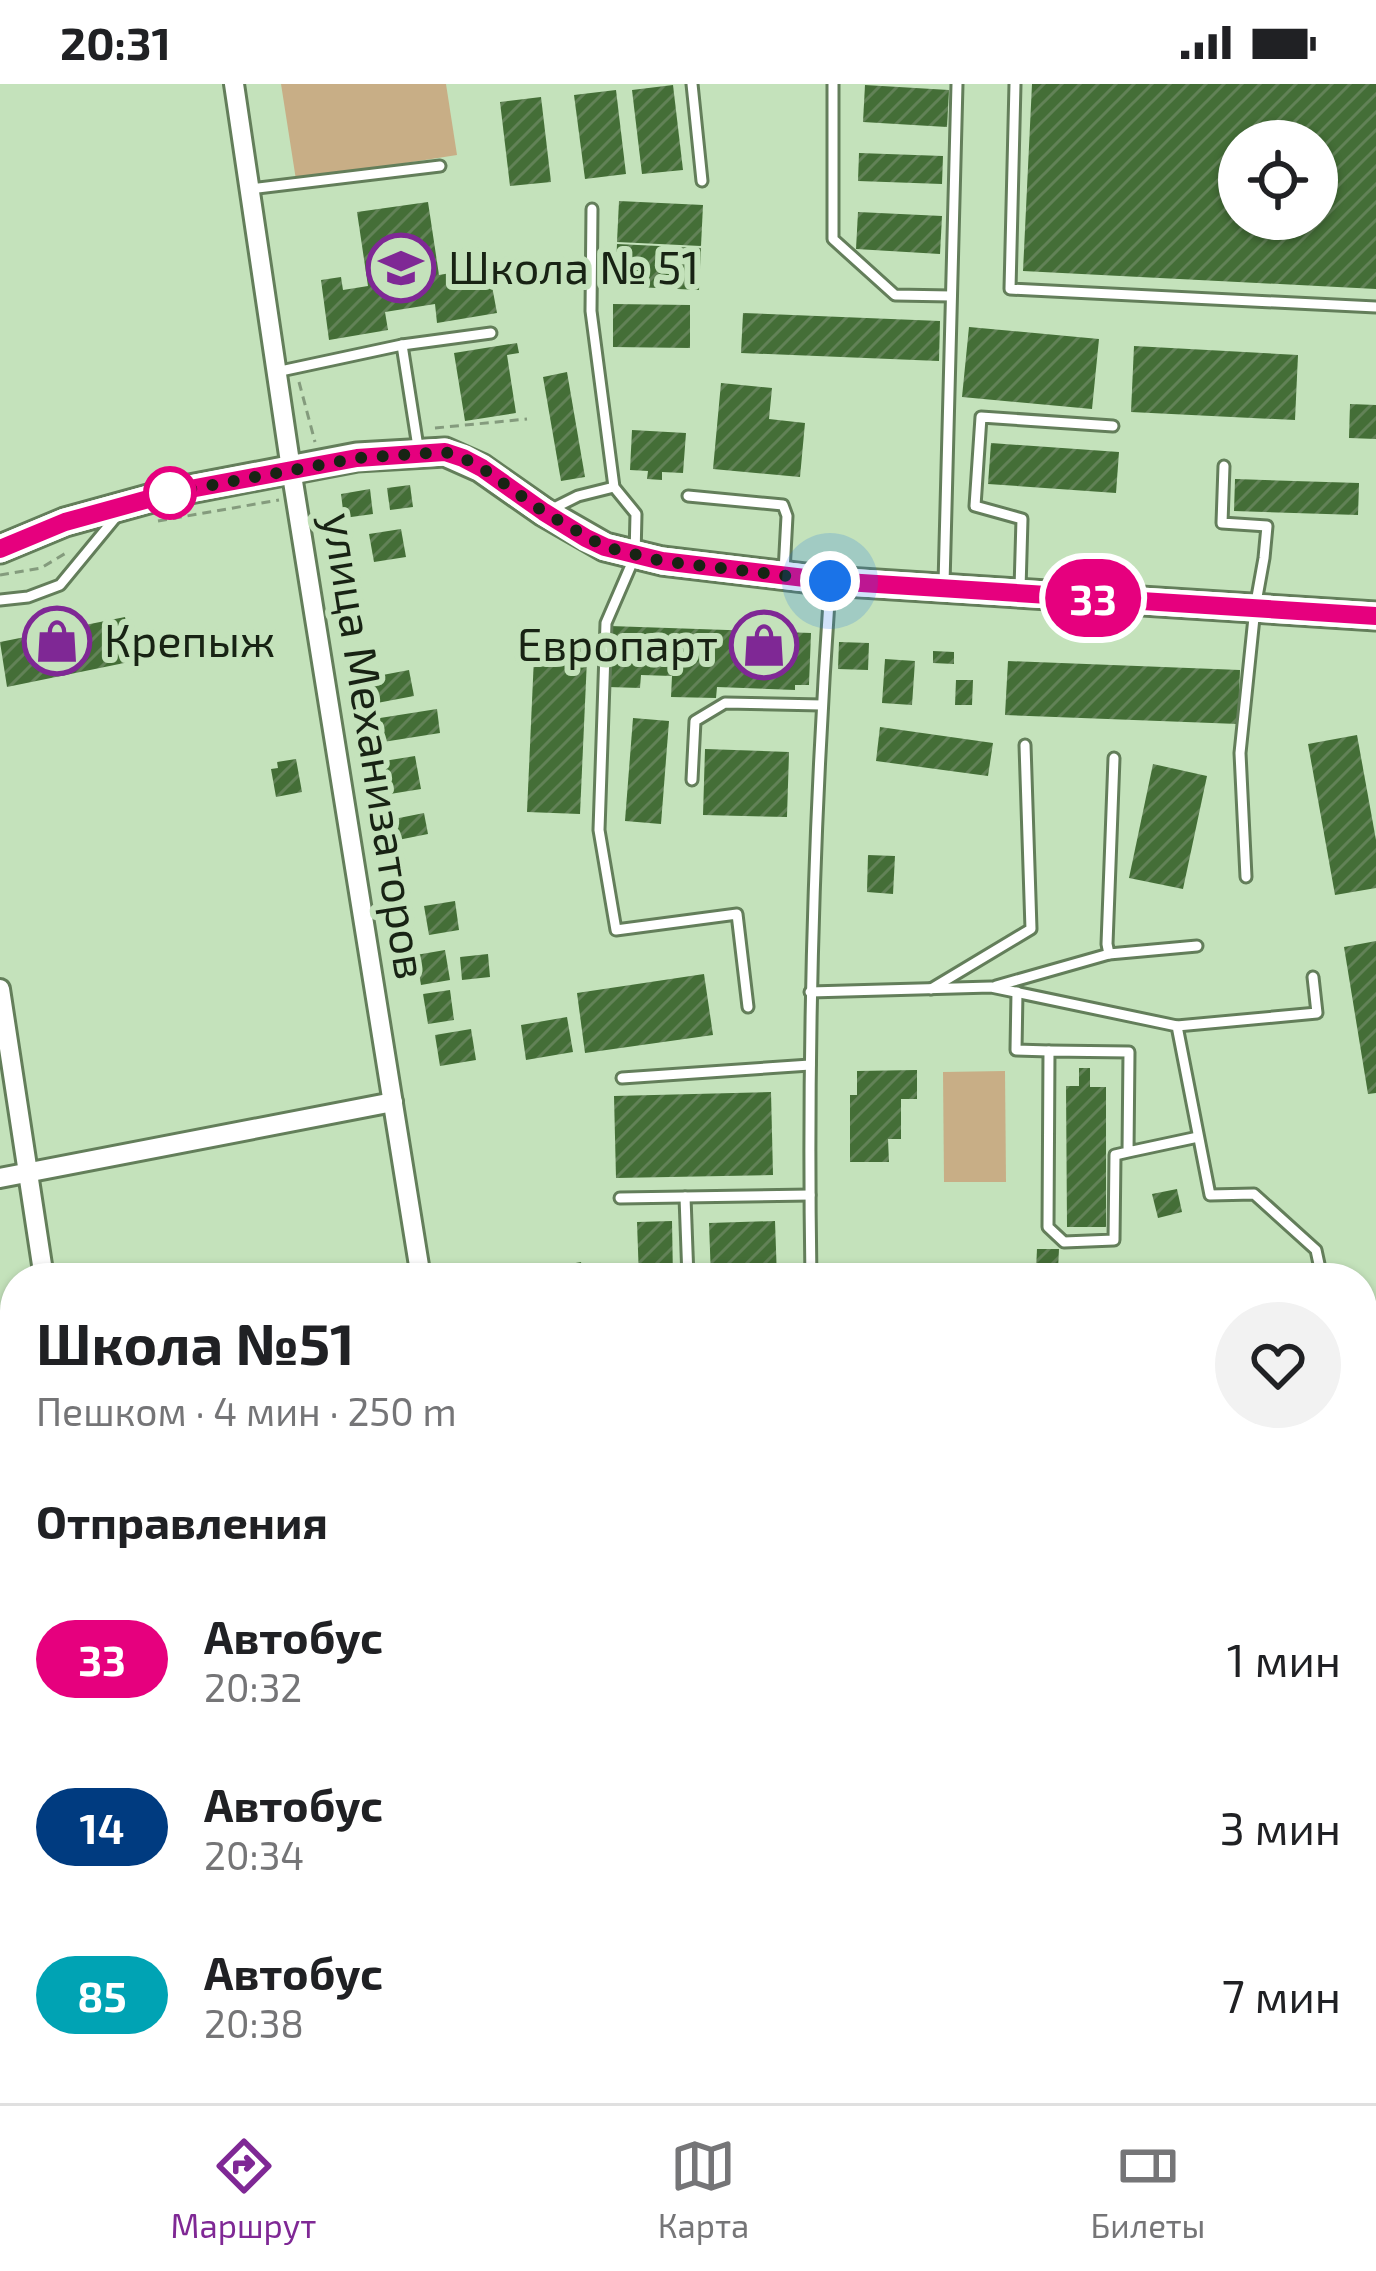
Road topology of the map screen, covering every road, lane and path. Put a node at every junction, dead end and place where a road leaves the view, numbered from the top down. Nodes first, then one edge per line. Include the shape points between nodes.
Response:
1 (234, 84) edge
2 (692, 84) edge
3 (833, 84) edge
4 (957, 84) edge
5 (1015, 84) edge
6 (440, 166) dead end
7 (702, 181) dead end
8 (250, 190) junction
9 (592, 209) dead end
10 (951, 296) junction
11 (1376, 307) edge
12 (491, 333) dead end
13 (402, 345) junction
14 (276, 372) junction
15 (1113, 426) dead end
16 (419, 452) junction
17 (1224, 466) dead end
18 (291, 470) junction
19 (614, 487) junction
20 (688, 496) dead end
21 (127, 503) junction
22 (266, 503) dead end
23 (544, 512) junction
24 (151, 523) dead end
25 (0, 549) edge
26 (73, 549) dead end
27 (634, 556) junction
28 (0, 574) edge
29 (784, 577) junction
30 (830, 581) junction
31 (944, 589) junction
32 (1020, 594) junction
33 (0, 600) edge
34 (1255, 608) junction
35 (1376, 616) edge
36 (822, 705) junction
37 (1025, 746) dead end
38 (1114, 758) dead end
39 (692, 780) dead end
40 (1246, 877) dead end
41 (1197, 946) dead end
42 (1109, 954) junction
43 (1312, 976) dead end
44 (991, 987) junction
45 (0, 989) edge
46 (930, 990) junction
47 (810, 992) junction
48 (1017, 992) junction
49 (748, 1007) dead end
50 (1177, 1026) junction
51 (1049, 1051) junction
52 (810, 1065) junction
53 (622, 1078) dead end
54 (393, 1102) junction
55 (1198, 1137) junction
56 (1128, 1152) junction
57 (28, 1174) junction
58 (0, 1178) edge
59 (810, 1195) junction
60 (685, 1197) junction
61 (620, 1198) dead end
62 (42, 1263) edge
63 (419, 1263) edge
64 (687, 1263) edge
65 (811, 1263) edge
66 (1319, 1263) edge

1 - 8 street, улица Механизаторов
2 - 7 lane
3 - 10 lane via 833,238 896,295
4 - 10 lane
5 - 11 lane via 1010,289
6 - 8 lane
8 - 14 street, улица Механизаторов
9 - 19 lane via 591,310
10 - 31 lane
12 - 13 lane
13 - 14 lane
13 - 16 lane
14 - 18 street, улица Механизаторов
15 - 32 lane via 981,417 975,506 1022,519
16 - 18 street
16 - 23 street via 463,458
17 - 34 lane via 1222,523 1267,526
18 - 21 street
18 - 54 street, улица Механизаторов
19 - 23 lane
19 - 27 lane via 636,514
20 - 29 lane via 783,505
21 - 25 street
21 - 33 lane via 60,585
22 - 24 path
23 - 27 street
26 - 28 path via 40,568
27 - 29 street
27 - 49 lane via 606,623 599,830 616,930 736,914
29 - 30 street
30 - 31 street
30 - 36 lane
31 - 32 street
32 - 34 street
34 - 35 street
34 - 40 lane via 1240,753
36 - 39 lane via 725,703 695,721
36 - 47 lane
37 - 46 lane via 1031,929
38 - 42 lane
41 - 42 lane
42 - 44 lane
43 - 50 lane via 1317,1013
44 - 46 lane
44 - 48 lane
45 - 57 street
46 - 47 lane
47 - 52 lane
48 - 50 lane
48 - 51 lane via 1016,1050
50 - 55 lane
51 - 56 lane via 1129,1052
51 - 56 lane via 1048,1226 1064,1243 1114,1240 1115,1155
52 - 53 lane
52 - 59 lane
54 - 57 street
54 - 63 street, улица Механизаторов
55 - 56 lane
55 - 66 lane via 1210,1195 1254,1194 1316,1250
57 - 58 street
57 - 62 street
59 - 60 lane
59 - 65 lane
60 - 61 lane
60 - 64 lane

